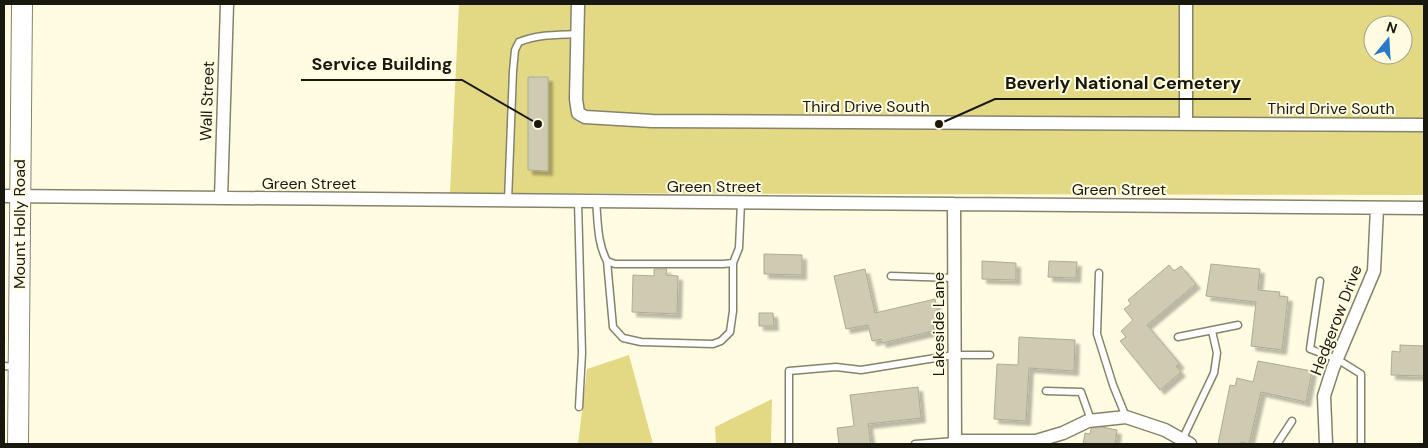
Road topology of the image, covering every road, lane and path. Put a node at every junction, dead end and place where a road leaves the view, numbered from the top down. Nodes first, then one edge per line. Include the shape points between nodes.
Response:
1 (22, 4) edge
2 (227, 4) edge
3 (578, 4) edge
4 (1186, 4) edge
5 (578, 34) junction
6 (1186, 124) junction
7 (1424, 124) edge
8 (11, 196) edge
9 (221, 198) junction
10 (508, 201) junction
11 (578, 201) junction
12 (596, 201) junction
13 (741, 202) junction
14 (954, 204) junction
15 (1377, 208) junction
16 (1424, 208) edge
17 (607, 261) junction
18 (733, 263) junction
19 (1099, 273) dead end
20 (891, 276) dead end
21 (954, 278) junction
22 (1320, 281) dead end
23 (1238, 325) dead end
24 (1212, 331) junction
25 (1178, 337) dead end
26 (954, 355) junction
27 (990, 355) dead end
28 (1337, 359) junction
29 (11, 367) edge
30 (1046, 391) dead end
31 (578, 407) dead end
32 (1126, 416) junction
33 (1091, 420) junction
34 (1292, 421) dead end
35 (955, 442) edge
36 (1186, 442) edge
37 (18, 444) edge
38 (789, 444) edge
39 (915, 444) edge
40 (1277, 444) edge
41 (1326, 444) edge
42 (1361, 444) edge

1 - 8 main road, Mount Holly Road
2 - 9 street, Wall Street
3 - 5 street
4 - 6 street
5 - 6 street, Third Drive South via 576,99 578,113 585,117 652,121
5 - 10 lane via 540,35 519,42 515,50
6 - 7 street, Third Drive South
8 - 9 street, Green Street
8 - 29 main road, Mount Holly Road
9 - 10 street, Green Street
10 - 11 street, Green Street
11 - 12 street, Green Street
11 - 31 lane via 582,353
12 - 13 street, Green Street
12 - 17 lane via 599,236
13 - 14 street, Green Street
13 - 18 lane via 739,248
14 - 15 street, Green Street
14 - 21 street, Lakeside Lane
15 - 16 street, Green Street
15 - 28 street, Hedgerow Drive via 1374,271
17 - 18 lane via 643,265
17 - 18 lane via 613,327 623,338 641,342 713,344 730,332
19 - 32 lane via 1097,334
20 - 21 lane
21 - 26 street, Lakeside Lane
22 - 28 lane via 1310,349
23 - 24 lane
24 - 25 lane
24 - 36 lane via 1217,352 1214,373
26 - 27 lane
26 - 35 street, Lakeside Lane
26 - 38 lane via 861,370 836,367 789,371
28 - 41 street, Hedgerow Drive via 1324,396
28 - 42 lane via 1361,374
29 - 37 main road, Mount Holly Road
30 - 33 lane via 1081,392
32 - 33 street
32 - 36 street via 1165,430
33 - 35 street via 1063,433 1036,440
34 - 40 lane
35 - 39 lane

